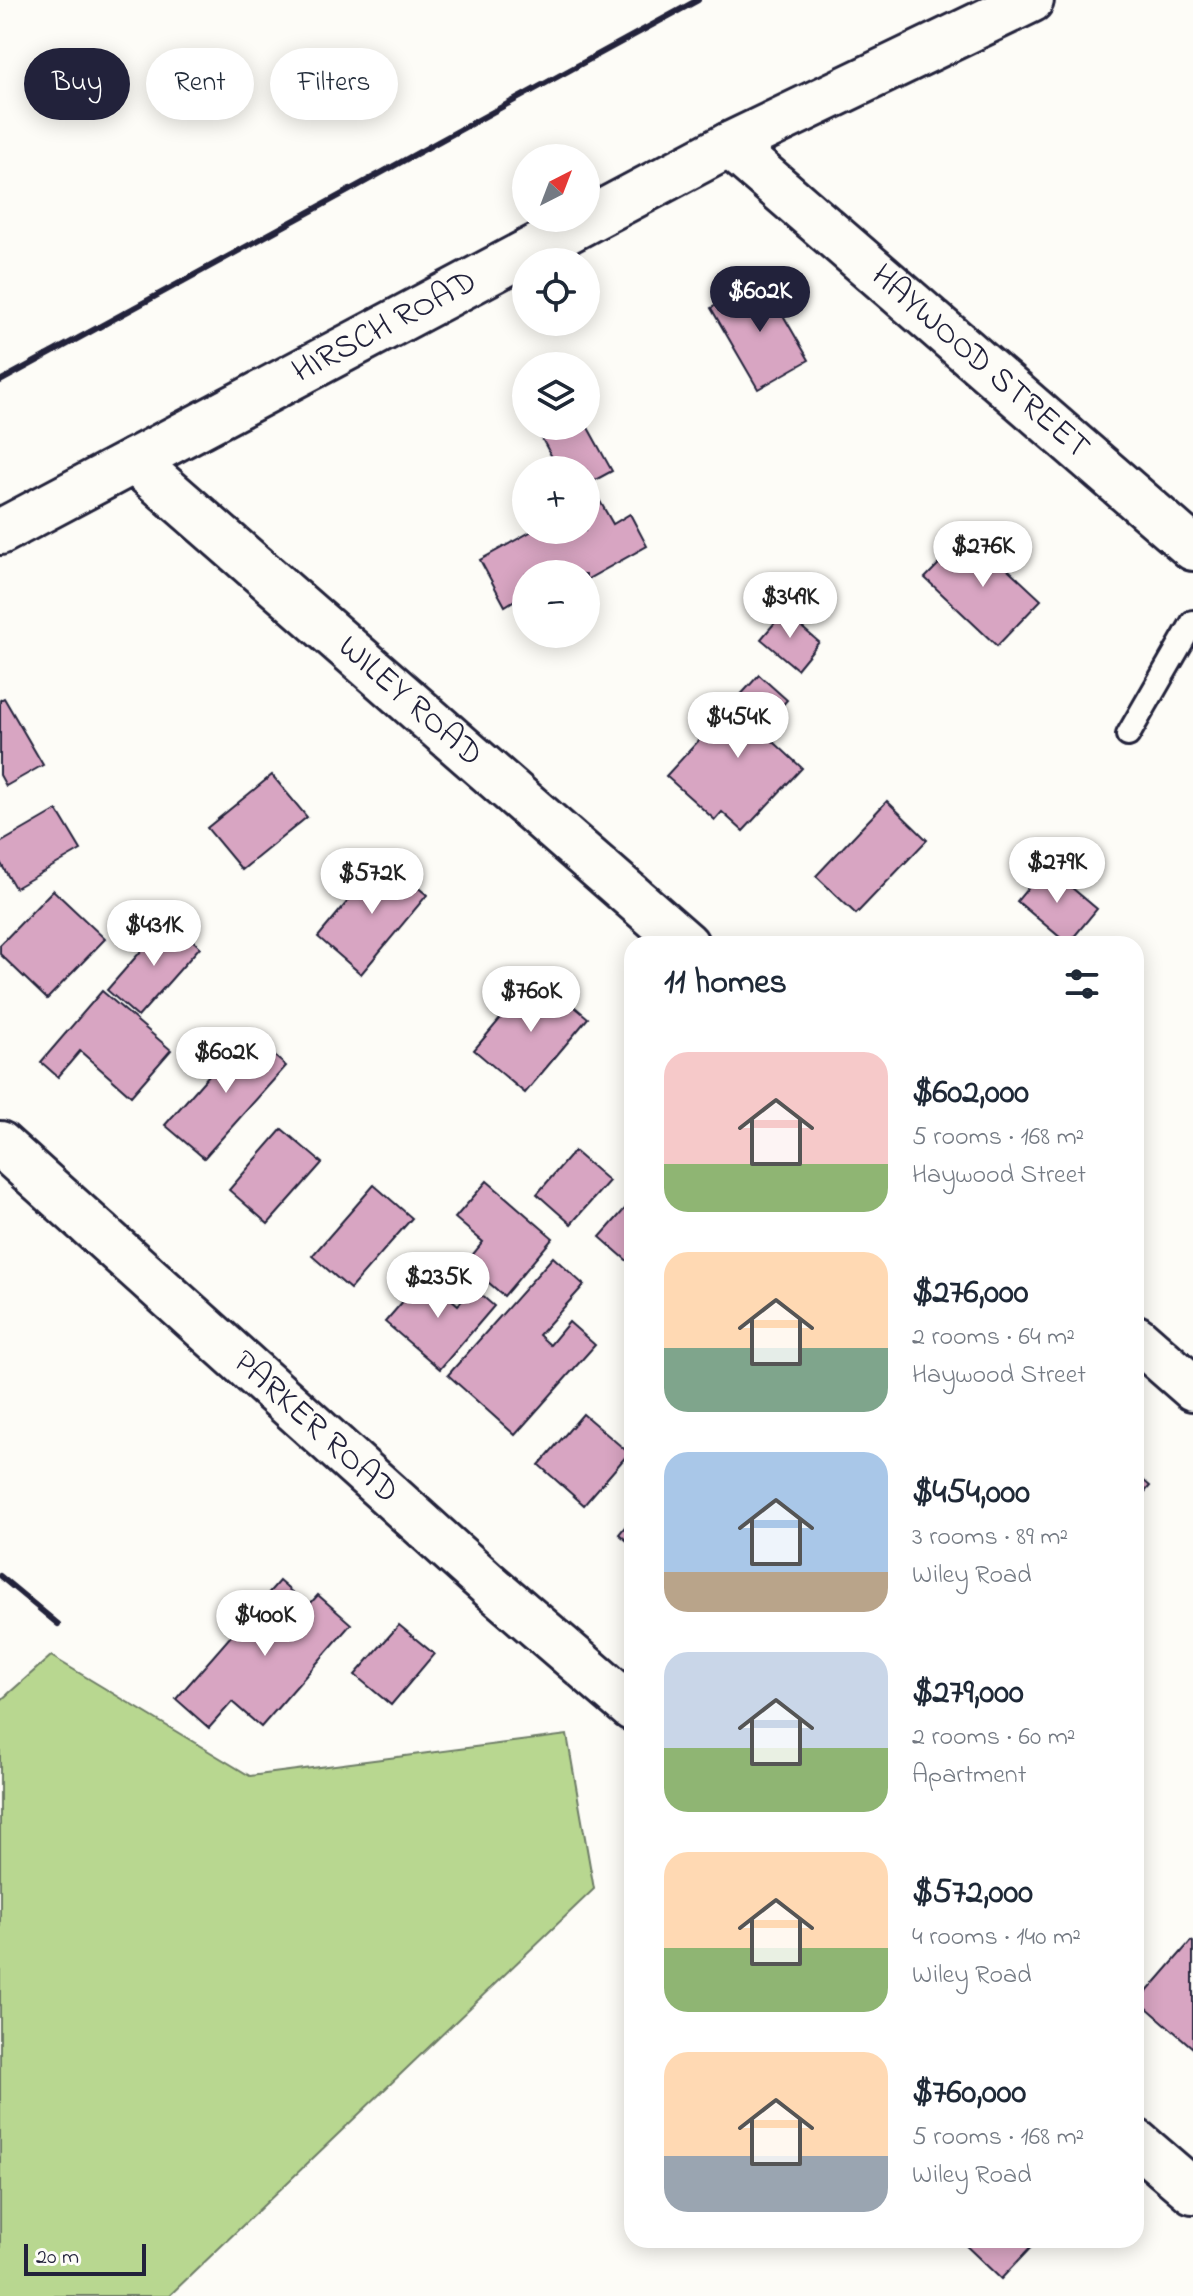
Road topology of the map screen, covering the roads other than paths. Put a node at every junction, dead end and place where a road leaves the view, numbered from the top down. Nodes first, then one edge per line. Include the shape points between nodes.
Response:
1 (1031, 0) edge
2 (729, 145) junction
3 (134, 461) junction
4 (0, 532) edge
5 (1193, 548) edge
6 (1193, 622) edge
7 (1128, 735) dead end
8 (677, 936) edge
9 (0, 1144) edge
10 (1144, 1345) edge
11 (1193, 1388) edge
12 (624, 1701) edge
13 (1144, 2149) edge
14 (1193, 2191) edge

1 - 2 main road, HIRSCH ROAD
2 - 3 main road, HIRSCH ROAD
2 - 5 main road, HAYWOOD STREET
3 - 4 main road, HIRSCH ROAD
3 - 8 main road, WILEY ROAD
6 - 7 lane
9 - 12 main road, PARKER ROAD
10 - 11 main road
13 - 14 main road

